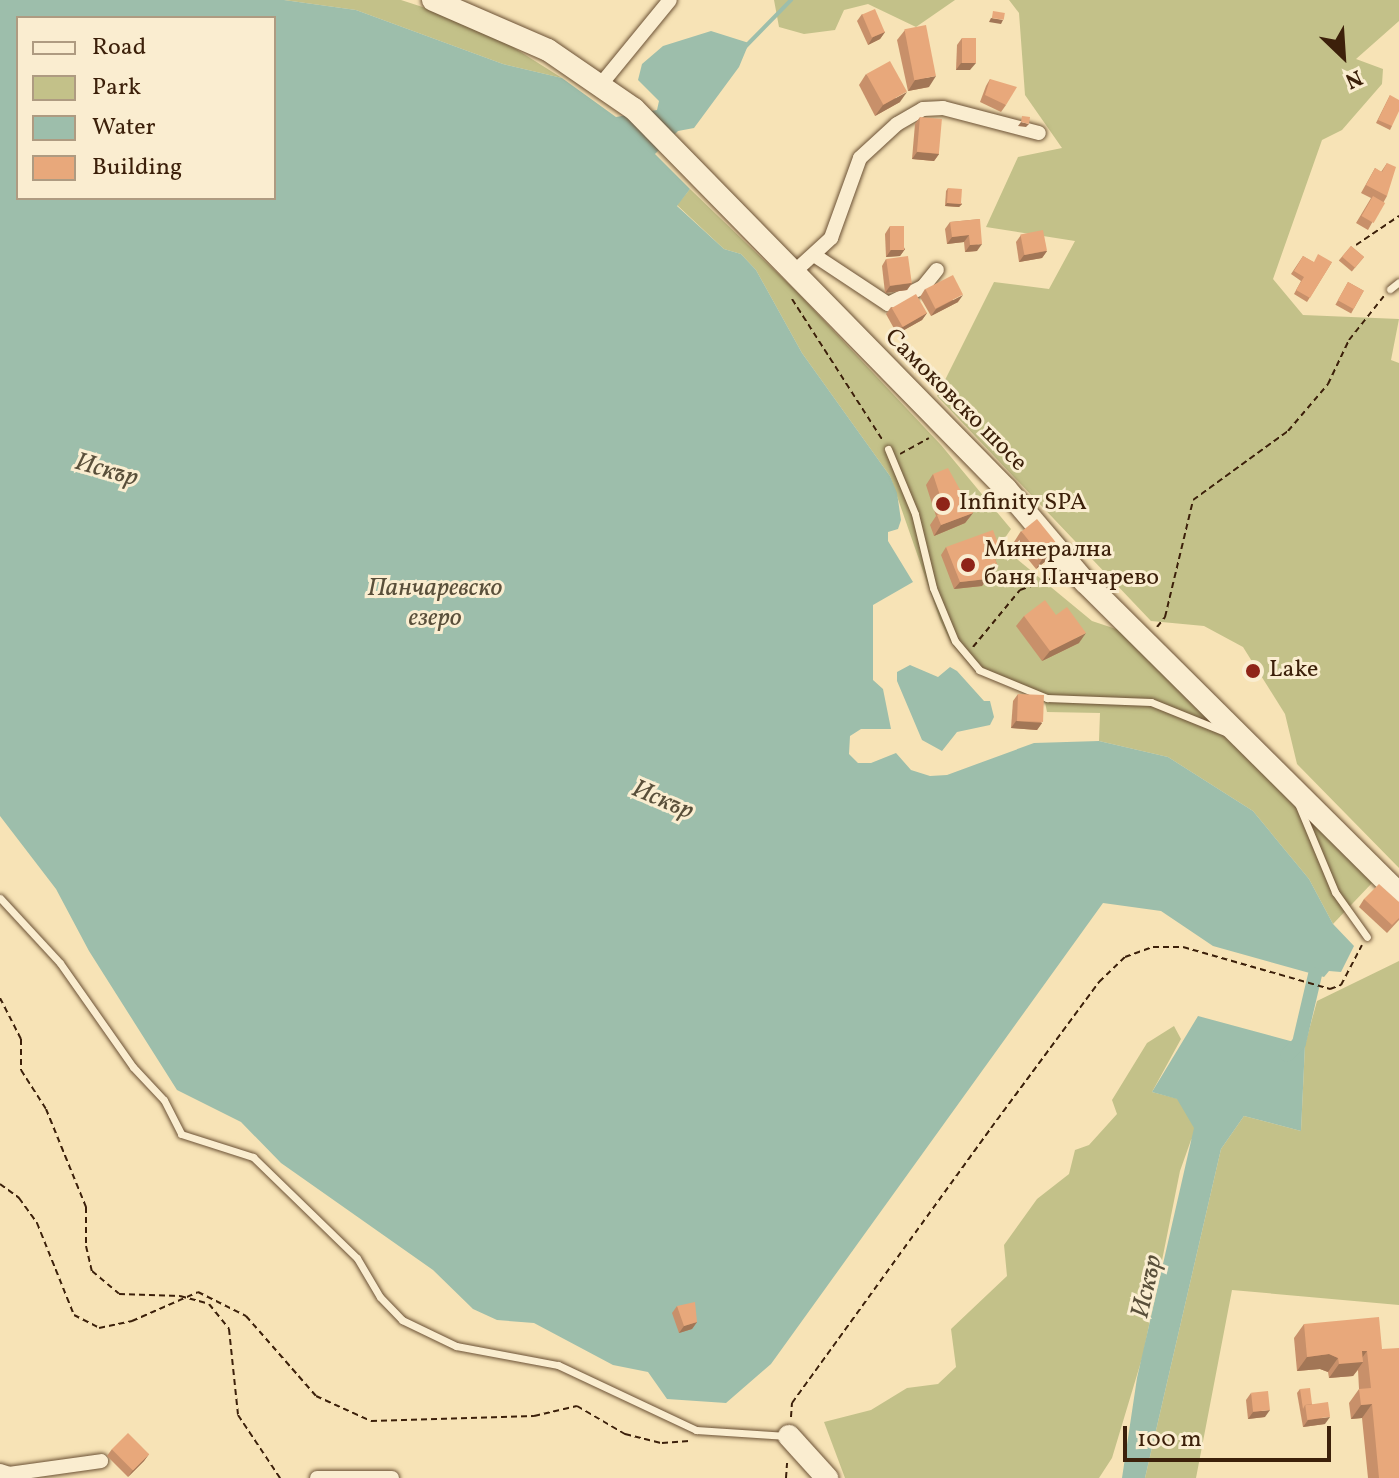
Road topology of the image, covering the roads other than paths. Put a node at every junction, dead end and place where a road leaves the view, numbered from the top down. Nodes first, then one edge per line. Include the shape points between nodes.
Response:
1 (433, 0) edge
2 (670, 0) edge
3 (602, 83) junction
4 (1039, 133) dead end
5 (814, 255) junction
6 (937, 270) dead end
7 (793, 273) junction
8 (1399, 282) edge
9 (1390, 289) road end
10 (888, 449) road end
11 (1250, 742) junction
12 (1296, 788) junction
13 (1399, 894) edge
14 (0, 898) edge
15 (1367, 937) road end
16 (789, 1436) joint
17 (101, 1461) dead end
18 (0, 1471) edge
19 (317, 1478) edge
20 (392, 1478) edge
21 (827, 1478) edge

1 - 3 main road, Самоковско шосе via 536,44
2 - 3 street
3 - 7 main road, Самоковско шосе via 634,109
4 - 5 street via 943,108 923,109 897,124 860,158 849,179 840,221
5 - 6 street via 888,304 923,287
5 - 7 street
7 - 11 main road, Самоковско шосе via 1006,489 1077,573
8 - 9 lane
10 - 11 lane via 915,514 933,588 979,670 1022,691 1093,702 1151,702
11 - 12 main road, Самоковско шосе
12 - 13 main road, Самоковско шосе
12 - 15 lane via 1297,811 1335,892
14 - 16 lane via 60,963 133,1067 164,1100 181,1134 253,1157 357,1258 380,1297 402,1320 456,1346 558,1365 696,1430
16 - 21 main road
17 - 18 street
19 - 20 street

